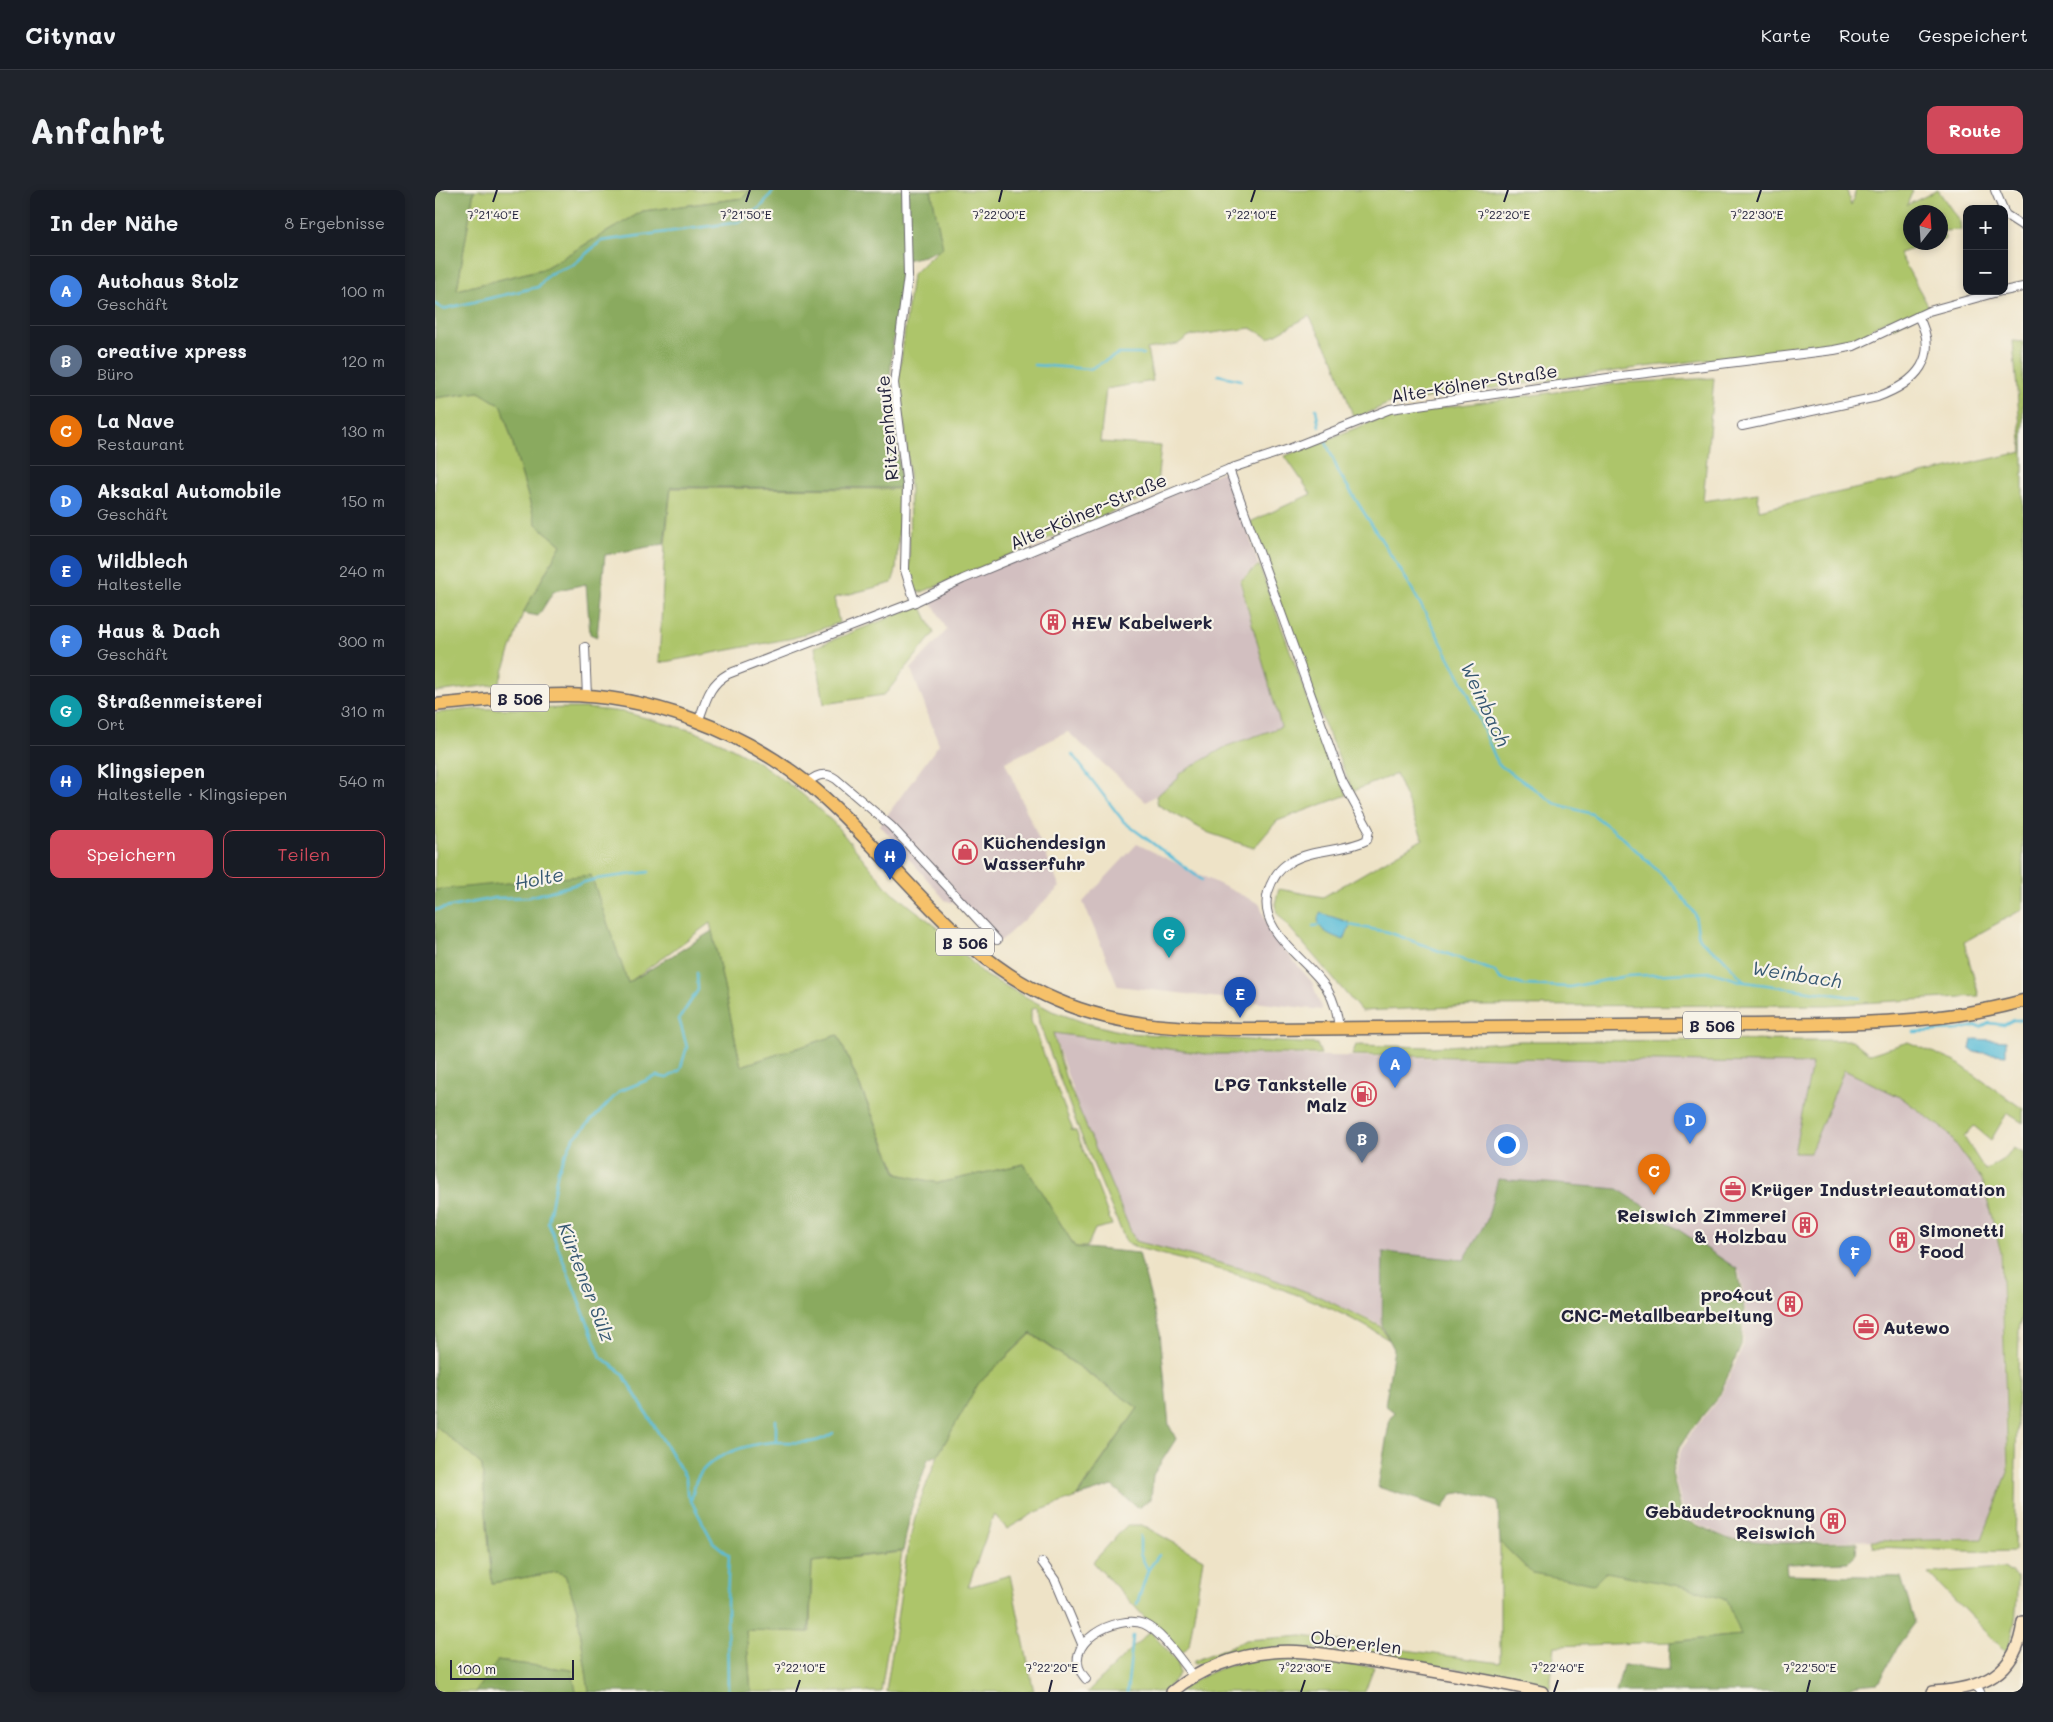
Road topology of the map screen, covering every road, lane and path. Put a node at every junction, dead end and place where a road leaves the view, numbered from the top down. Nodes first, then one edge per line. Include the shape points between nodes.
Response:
1 (906, 190) edge
2 (1995, 190) edge
3 (2002, 205) edge
4 (2008, 216) edge
5 (2023, 226) edge
6 (2023, 287) edge
7 (2008, 290) edge
8 (1983, 295) edge
9 (1919, 316) junction
10 (1742, 426) dead end
11 (1229, 469) junction
12 (915, 602) junction
13 (585, 648) dead end
14 (587, 697) junction
15 (435, 705) edge
16 (698, 722) junction
17 (807, 783) junction
18 (997, 940) dead end
19 (2023, 1001) edge
20 (1339, 1028) junction
21 (1043, 1562) dead end
22 (2023, 1622) edge
23 (1081, 1644) junction
24 (1194, 1677) junction
25 (1086, 1679) dead end
26 (1978, 1689) edge
27 (1171, 1692) edge
28 (1542, 1692) edge
29 (1933, 1692) edge

1 - 12 street, Ritzenhaufe via 908,276 894,383 907,486 905,570
2 - 3 street
4 - 5 street
6 - 7 street, Alte-Kölner-Straße
8 - 9 street, Alte-Kölner-Straße
9 - 10 street via 1926,343 1925,362 1911,380 1894,391
9 - 11 street, Alte-Kölner-Straße via 1855,346 1834,350 1390,409
11 - 12 street, Alte-Kölner-Straße
11 - 20 street via 1342,780 1369,830 1367,840 1355,846 1292,861 1271,881 1267,895 1265,909 1277,933 1326,987 1337,1011
12 - 16 street, Alte-Kölner-Straße via 717,680
13 - 14 street
14 - 15 main road, B 506 via 524,697
14 - 16 main road, B 506 via 649,707
16 - 17 main road, B 506 via 763,753
17 - 18 street via 821,774 836,779 891,826
17 - 20 main road, B 506 via 847,819 973,950 1002,971 1055,1000 1107,1018 1152,1026
19 - 20 main road, B 506 via 1959,1015 1863,1023
21 - 23 street via 1055,1580
22 - 26 main road via 2020,1640 2009,1662
23 - 24 street via 1102,1630 1121,1623 1142,1623 1155,1629
23 - 25 street via 1077,1660
24 - 27 main road, Obererlen
24 - 28 main road, Obererlen via 1240,1657 1273,1652 1313,1653 1447,1673
26 - 29 main road

